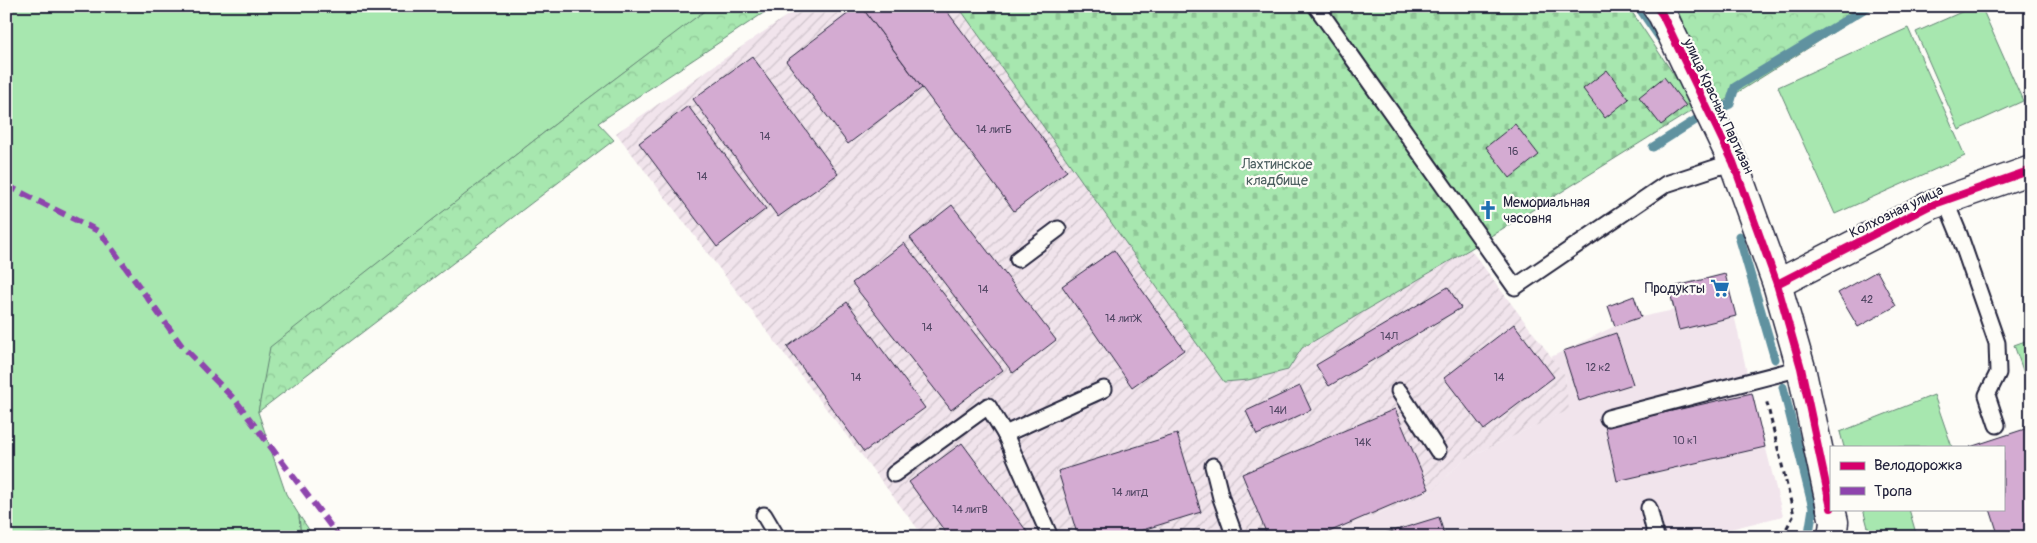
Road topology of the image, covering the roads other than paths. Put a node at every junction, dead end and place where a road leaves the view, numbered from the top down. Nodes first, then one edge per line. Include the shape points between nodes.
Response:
1 (1316, 6) edge
2 (1656, 6) edge
3 (1733, 162) junction
4 (2031, 170) edge
5 (1945, 200) junction
6 (1058, 229) dead end
7 (1018, 259) dead end
8 (1777, 284) junction
9 (1801, 368) junction
10 (1104, 389) dead end
11 (1399, 391) dead end
12 (1608, 418) dead end
13 (1997, 425) dead end
14 (1005, 434) junction
15 (1438, 451) dead end
16 (1213, 466) dead end
17 (894, 474) dead end
18 (1830, 504) edge
19 (1649, 508) dead end
20 (1831, 510) edge
21 (764, 515) dead end
22 (778, 537) edge
23 (1050, 537) edge
24 (1235, 537) edge
25 (1656, 537) edge
26 (1832, 537) edge

1 - 3 lane via 1515,287 1666,184
2 - 3 street, улица Красных Партизан
3 - 8 street, улица Красных Партизан
4 - 5 street, Колхозная улица
5 - 8 street, Колхозная улица
5 - 13 lane via 1997,343 1998,373 1987,395
6 - 7 lane
8 - 9 street, улица Красных Партизан
9 - 12 lane
9 - 18 street, улица Красных Партизан
10 - 14 lane
11 - 15 lane
14 - 17 lane via 988,406
14 - 23 lane
16 - 24 lane
19 - 25 lane
20 - 26 street, улица Красных Партизан
21 - 22 lane

